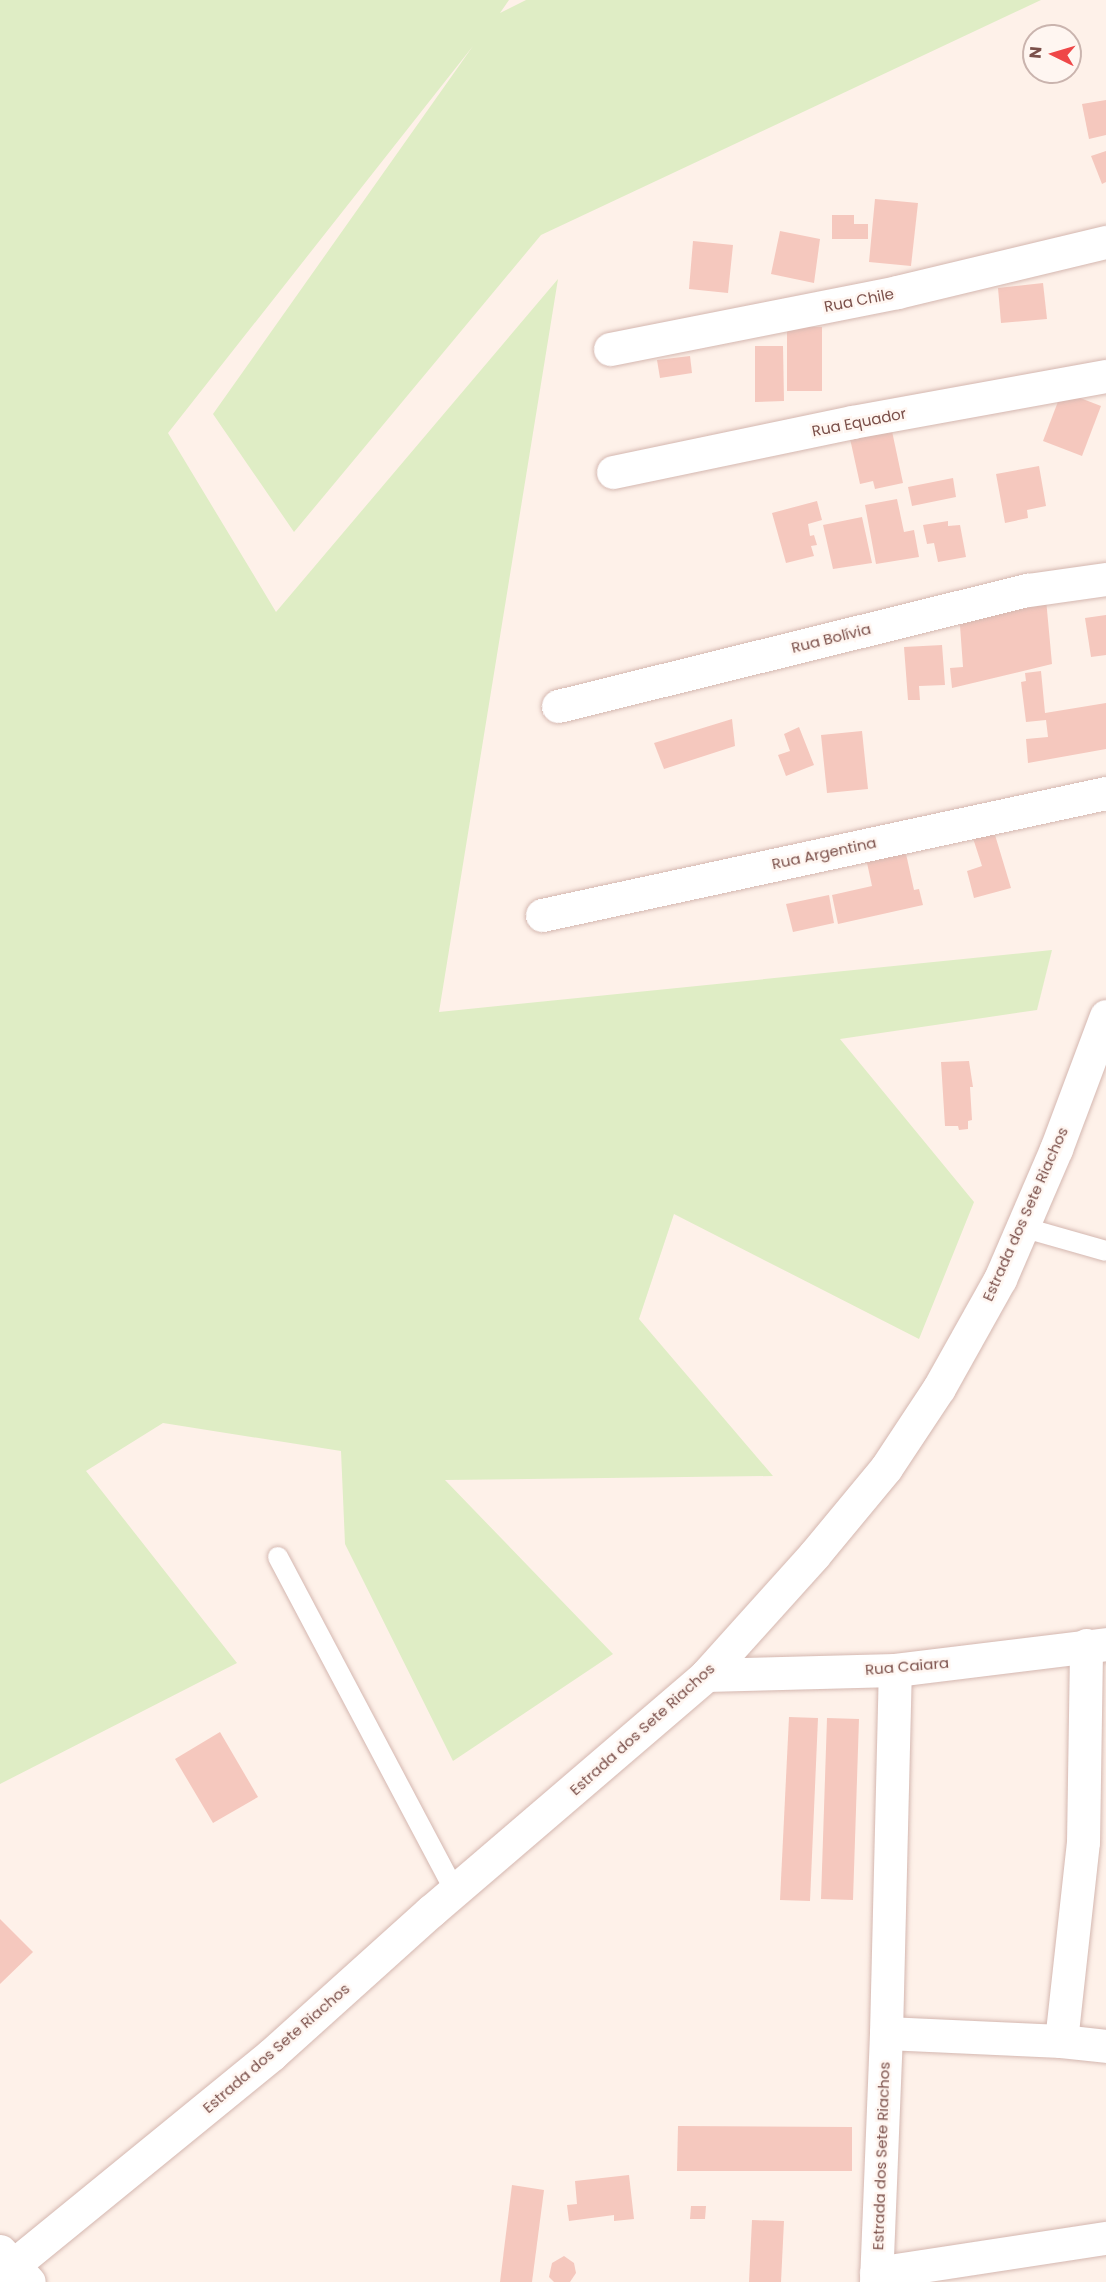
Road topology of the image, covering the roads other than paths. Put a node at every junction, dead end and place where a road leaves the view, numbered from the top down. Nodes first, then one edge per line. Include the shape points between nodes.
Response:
1 (1106, 242) edge
2 (610, 349) dead end
3 (1106, 376) edge
4 (613, 472) dead end
5 (1106, 579) edge
6 (558, 706) dead end
7 (1106, 793) edge
8 (542, 915) dead end
9 (1106, 1016) edge
10 (1022, 1227) junction
11 (1106, 1251) edge
12 (278, 1557) dead end
13 (1096, 1645) edge
14 (895, 1670) junction
15 (706, 1675) junction
16 (455, 1891) junction
17 (886, 2033) junction
18 (1061, 2041) junction
19 (1106, 2046) edge
20 (1106, 2238) edge
21 (11, 2268) edge
22 (876, 2278) edge

1 - 2 street, Rua Chile via 897,292
3 - 4 street, Rua Equador via 852,422
5 - 6 street, Rua Bolívia via 1028,590
7 - 8 street, Rua Argentina
9 - 10 street, Estrada dos Sete Riachos
10 - 11 lane
10 - 15 street, Estrada dos Sete Riachos via 1000,1279 939,1388 886,1468
12 - 16 lane
13 - 14 street, Rua Caiara
13 - 18 street via 1083,1842
14 - 15 street, Rua Caiara
14 - 17 street, Estrada dos Sete Riachos
15 - 16 street, Estrada dos Sete Riachos
16 - 21 street, Estrada dos Sete Riachos via 272,2054
17 - 18 street
17 - 22 street, Estrada dos Sete Riachos
18 - 19 street
20 - 22 street

